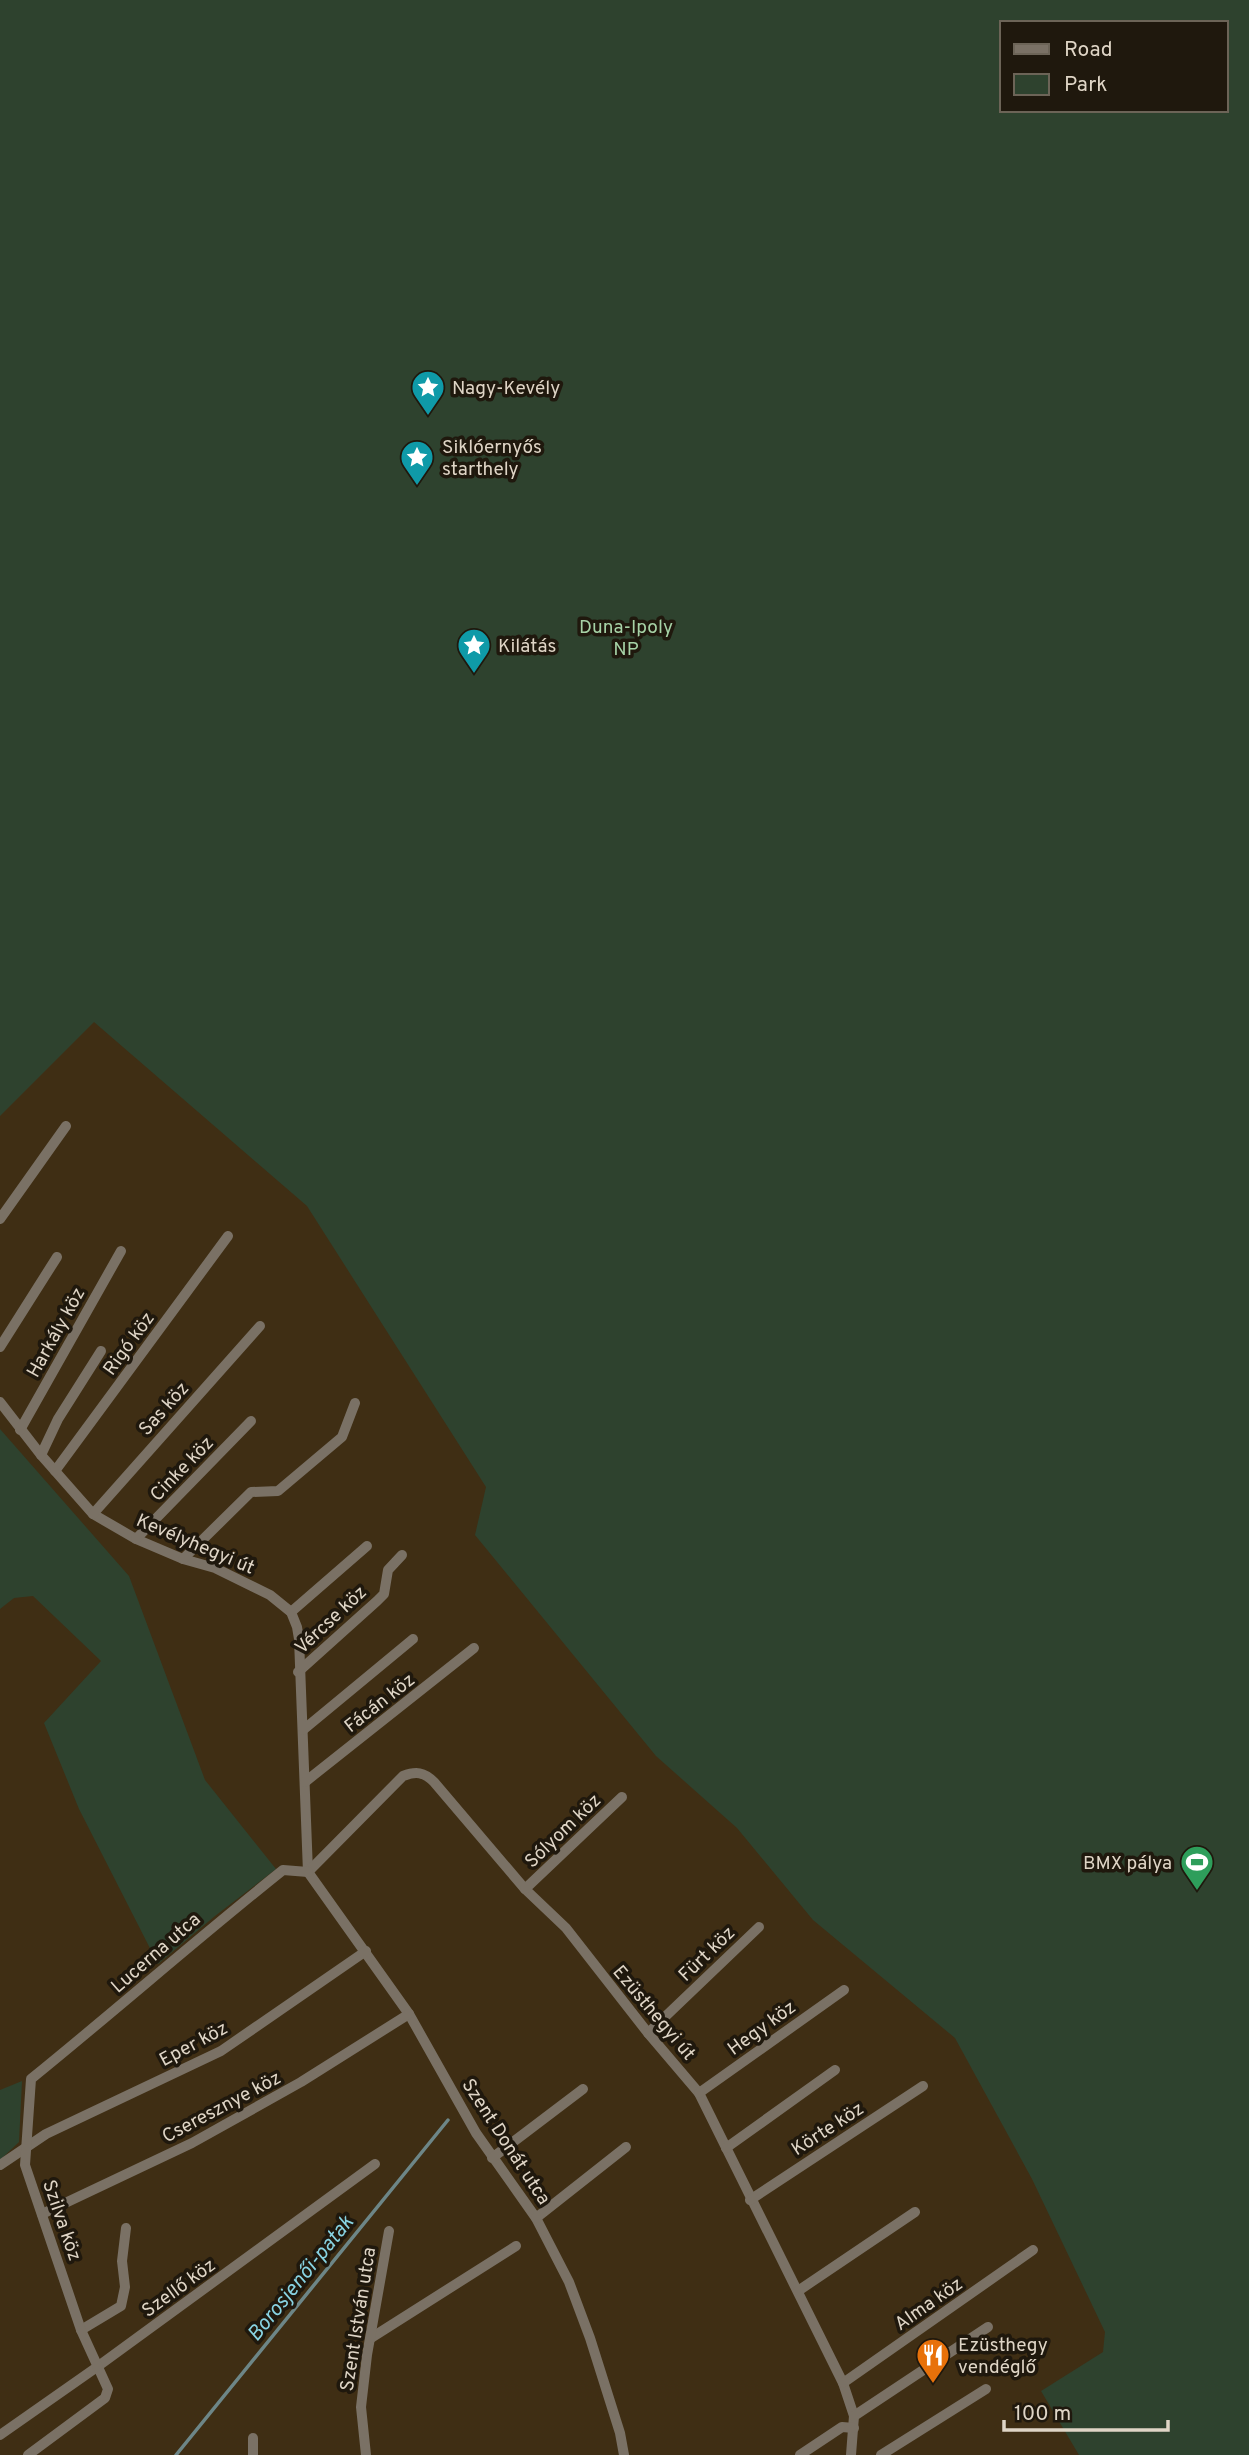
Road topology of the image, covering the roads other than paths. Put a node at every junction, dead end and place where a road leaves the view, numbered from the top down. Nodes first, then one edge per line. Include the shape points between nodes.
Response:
1 (65, 1126) dead end
2 (0, 1219) edge
3 (228, 1236) dead end
4 (121, 1251) dead end
5 (57, 1257) dead end
6 (260, 1326) dead end
7 (0, 1347) edge
8 (101, 1351) dead end
9 (0, 1402) edge
10 (355, 1403) dead end
11 (251, 1421) dead end
12 (20, 1430) junction
13 (41, 1455) junction
14 (55, 1471) junction
15 (93, 1514) junction
16 (136, 1539) junction
17 (367, 1546) dead end
18 (402, 1555) dead end
19 (183, 1559) junction
20 (291, 1612) junction
21 (413, 1639) dead end
22 (474, 1648) dead end
23 (298, 1672) junction
24 (303, 1730) junction
25 (305, 1782) junction
26 (622, 1797) dead end
27 (308, 1872) junction
28 (525, 1889) junction
29 (759, 1927) dead end
30 (366, 1951) junction
31 (844, 1990) dead end
32 (409, 2014) junction
33 (648, 2033) junction
34 (835, 2070) dead end
35 (31, 2079) joint
36 (923, 2086) dead end
37 (583, 2089) dead end
38 (699, 2093) junction
39 (26, 2147) junction
40 (625, 2147) dead end
41 (726, 2148) junction
42 (492, 2158) junction
43 (375, 2164) dead end
44 (0, 2165) edge
45 (750, 2200) junction
46 (915, 2212) dead end
47 (42, 2214) junction
48 (536, 2218) junction
49 (126, 2228) dead end
50 (388, 2231) dead end
51 (516, 2246) dead end
52 (1033, 2250) dead end
53 (798, 2291) junction
54 (988, 2327) dead end
55 (81, 2330) junction
56 (372, 2338) junction
57 (97, 2368) junction
58 (843, 2383) junction
59 (986, 2389) dead end
60 (854, 2422) junction
61 (0, 2435) edge
62 (253, 2438) dead end
63 (28, 2455) edge
64 (253, 2455) edge
65 (366, 2455) edge
66 (624, 2455) edge
67 (800, 2455) edge
68 (851, 2455) edge
69 (881, 2455) edge

1 - 2 street
3 - 14 street, Rigó köz
4 - 12 street, Harkály köz
5 - 7 street
6 - 15 street, Sas köz
8 - 13 street
9 - 12 street, Kevélyhegyi út
10 - 19 street via 342,1437 278,1491 251,1492
11 - 16 street, Cinke köz
12 - 13 street, Kevélyhegyi út
13 - 14 street, Kevélyhegyi út
14 - 15 street, Kevélyhegyi út
15 - 16 street, Kevélyhegyi út
16 - 19 street, Kevélyhegyi út
17 - 20 street
18 - 23 street, Vércse köz via 388,1570 377,1601
19 - 20 street, Kevélyhegyi út via 215,1568 270,1595
20 - 23 street via 299,1639
21 - 24 street
22 - 25 street, Fácán köz
23 - 24 street
24 - 25 street
25 - 27 street
26 - 28 street, Sólyom köz
27 - 28 street, Ezüsthegyi út via 403,1776 420,1773 434,1782
27 - 30 street, Szent Donát utca
27 - 35 street, Lucerna utca via 283,1870
28 - 33 street, Ezüsthegyi út via 566,1928
29 - 33 street, Fürt köz
30 - 32 street, Szent Donát utca
30 - 39 street, Eper köz via 221,2051
31 - 38 street, Hegy köz
32 - 42 street, Szent Donát utca
32 - 47 street, Cseresznye köz via 192,2143
33 - 38 street, Ezüsthegyi út
34 - 41 street
35 - 39 street, Szilva köz
36 - 45 street, Körte köz
37 - 42 street
38 - 41 street, Ezüsthegyi út
39 - 44 street, Eper köz
39 - 47 street, Szilva köz via 25,2165
40 - 48 street
41 - 45 street, Ezüsthegyi út
42 - 48 street, Szent Donát utca
43 - 57 street, Szellő köz
45 - 53 street, Ezüsthegyi út
46 - 53 street
47 - 55 street, Szilva köz
48 - 66 street, Szent Donát utca via 569,2282 590,2338
49 - 55 street via 121,2306
50 - 56 street, Szent István utca
51 - 56 street
52 - 58 street, Alma köz
53 - 58 street, Ezüsthegyi út
54 - 60 street
55 - 57 street, Szilva köz
56 - 65 street, Szent István utca via 361,2407
57 - 61 street, Szellő köz
57 - 63 street, Szilva köz via 108,2389 105,2398
58 - 60 street, Ezüsthegyi út
59 - 69 street
60 - 67 street
60 - 68 street, Ezüsthegyi út
62 - 64 street

